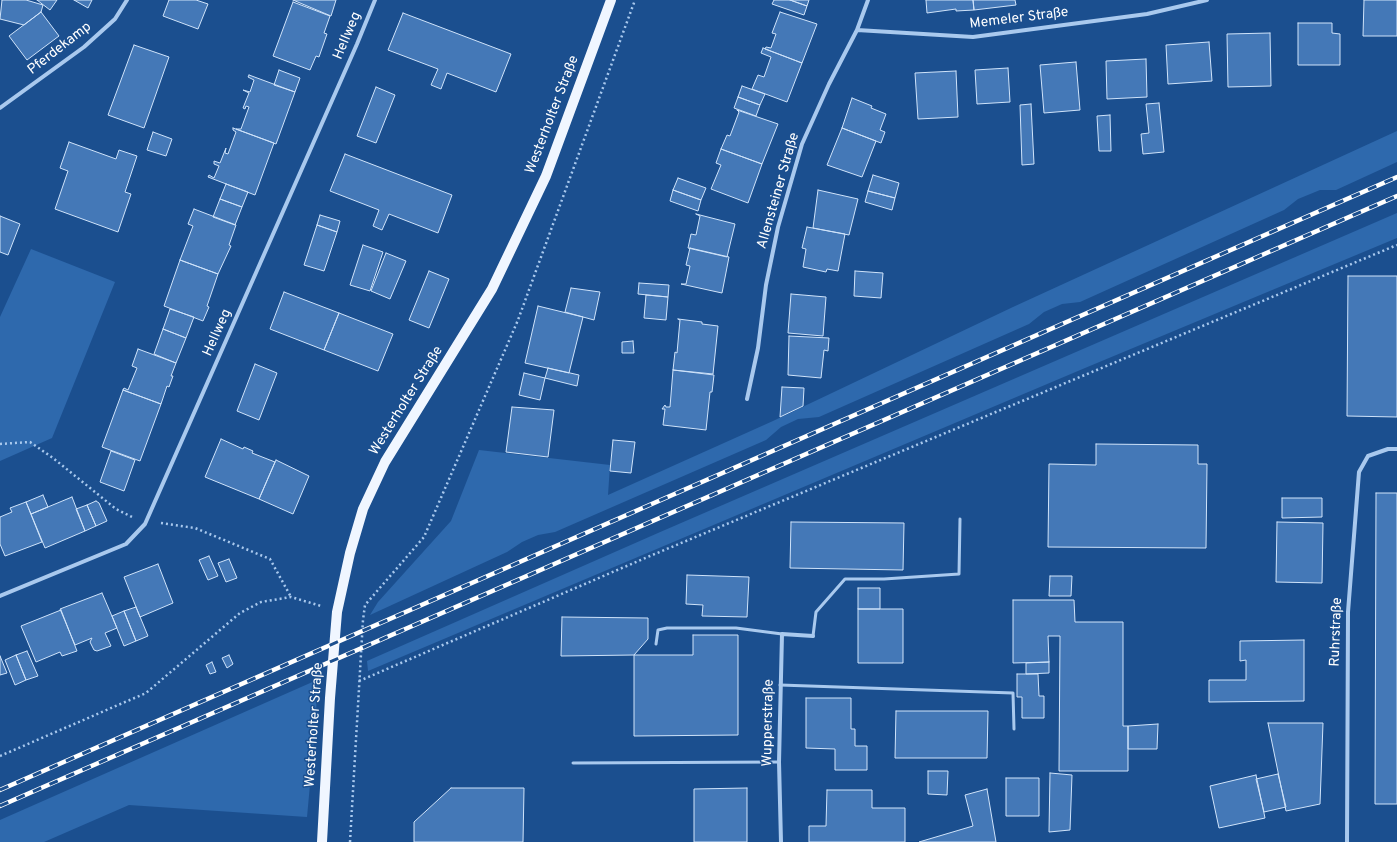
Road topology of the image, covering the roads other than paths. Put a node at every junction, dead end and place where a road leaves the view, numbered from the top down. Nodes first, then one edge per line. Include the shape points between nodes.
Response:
1 (127, 0) edge
2 (375, 0) edge
3 (611, 0) edge
4 (868, 0) edge
5 (1207, 0) edge
6 (857, 30) junction
7 (0, 108) edge
8 (747, 399) dead end
9 (1397, 449) edge
10 (960, 519) dead end
11 (0, 596) edge
12 (782, 634) junction
13 (813, 636) joint
14 (656, 644) dead end
15 (780, 685) junction
16 (1014, 729) dead end
17 (779, 762) junction
18 (573, 763) dead end
19 (322, 842) edge
20 (781, 842) edge
21 (1347, 842) edge

1 - 7 street, Pferdekamp via 115,19 84,46
2 - 11 street, Hellweg via 145,524 126,544
3 - 19 main road, Westerholter Straße via 546,176 492,289 385,462 363,509 337,612
4 - 6 street, Allensteiner Straße
5 - 6 street, Memeler Straße via 1147,14 973,37
6 - 8 street, Allensteiner Straße via 828,84 802,144 778,227
9 - 21 street, Ruhrstraße via 1388,449 1368,456 1359,472 1348,612
10 - 13 lane via 959,574 845,579 816,612
12 - 13 street
12 - 14 lane via 736,628 667,628 658,630
12 - 15 street, Wupperstraße
15 - 16 lane via 1013,693
15 - 17 street, Wupperstraße
17 - 18 lane
17 - 20 street, Wupperstraße

